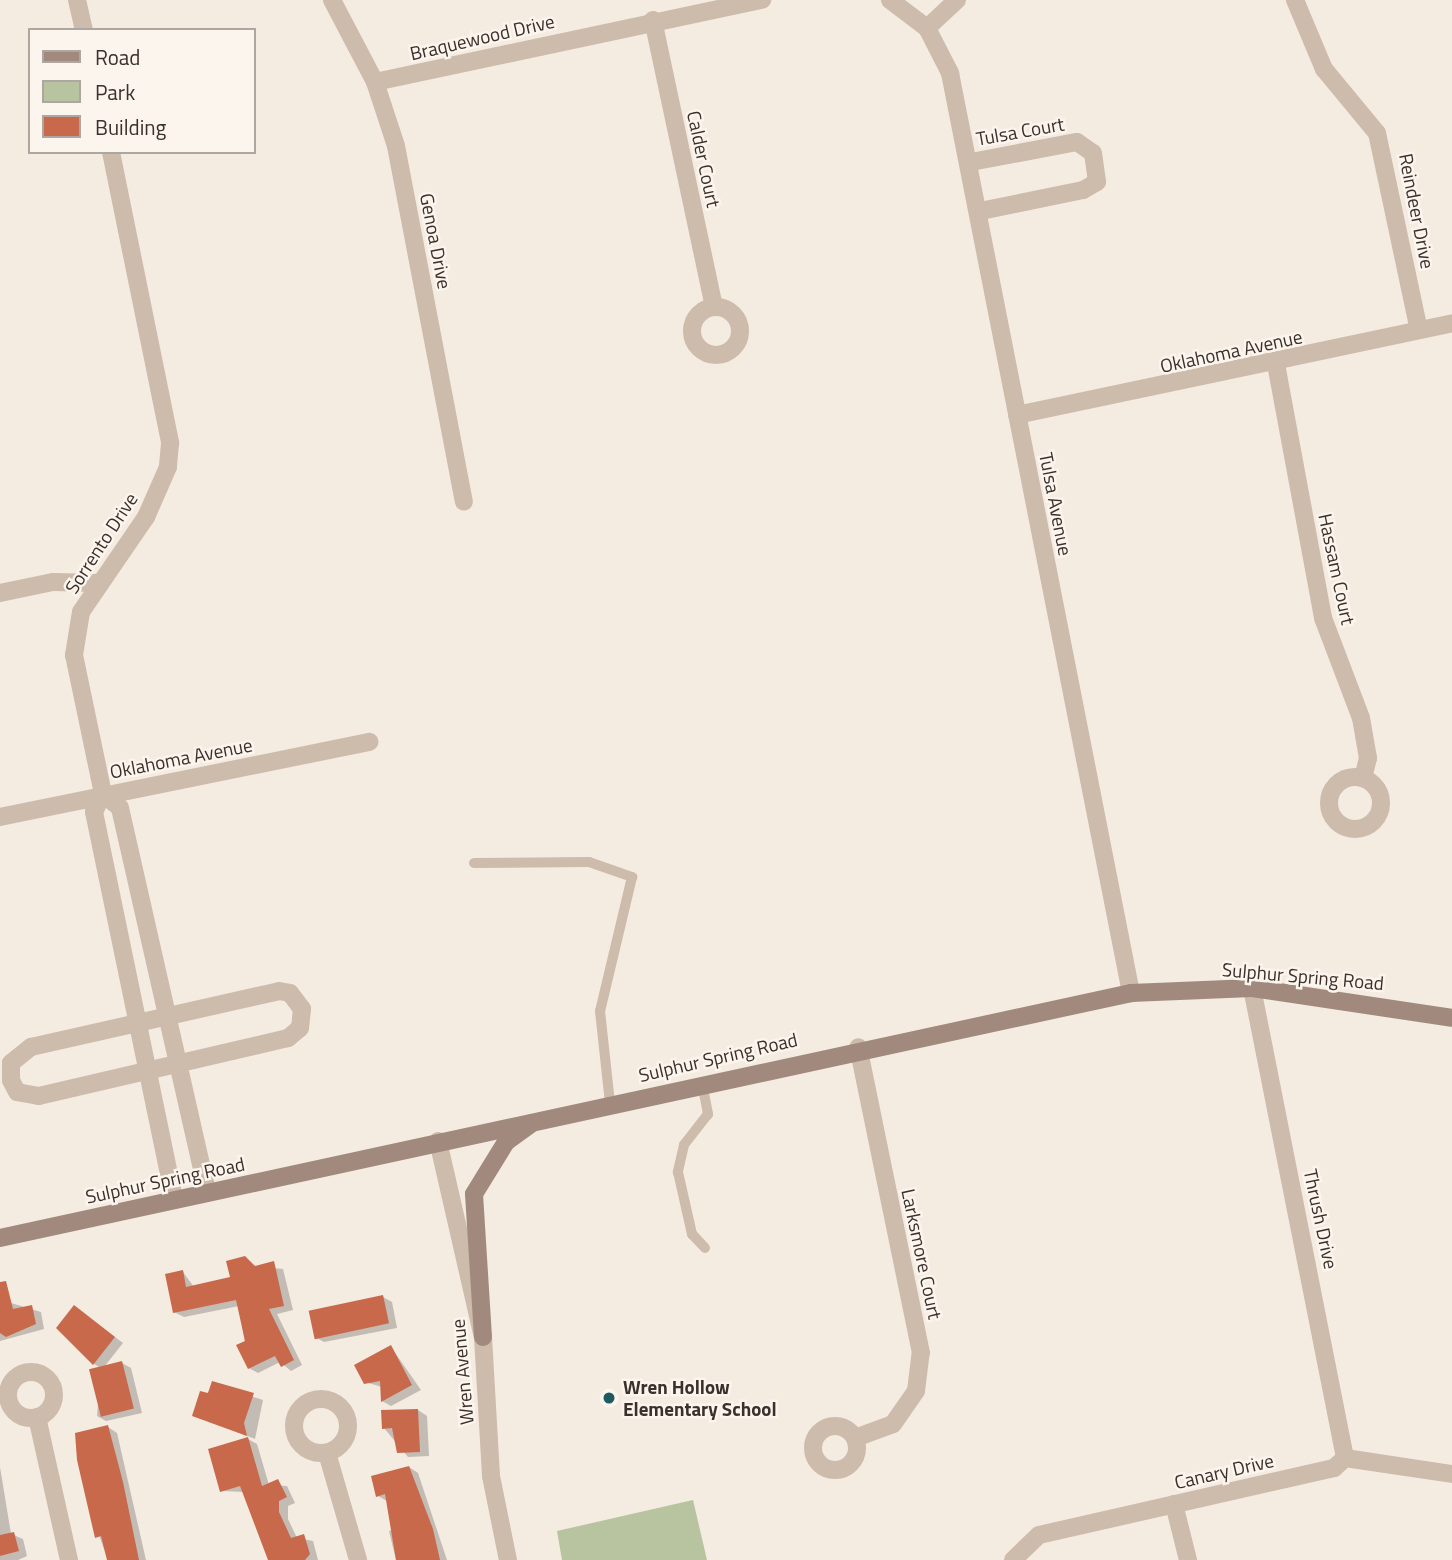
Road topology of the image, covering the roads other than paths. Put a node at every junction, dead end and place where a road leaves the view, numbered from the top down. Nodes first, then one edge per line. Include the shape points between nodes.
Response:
1 (77, 0) edge
2 (332, 0) edge
3 (762, 0) edge
4 (890, 0) edge
5 (957, 0) edge
6 (1295, 0) edge
7 (653, 20) junction
8 (84, 28) edge
9 (926, 29) junction
10 (375, 82) junction
11 (111, 154) edge
12 (971, 162) junction
13 (981, 211) junction
14 (714, 306) dead end
15 (1452, 323) edge
16 (1419, 330) junction
17 (1276, 364) junction
18 (1017, 415) junction
19 (464, 502) dead end
20 (98, 583) junction
21 (0, 593) edge
22 (369, 742) dead end
23 (1363, 778) dead end
24 (103, 794) junction
25 (0, 817) edge
26 (474, 863) dead end
27 (1252, 988) junction
28 (1131, 993) junction
29 (168, 1015) junction
30 (1452, 1018) edge
31 (135, 1025) junction
32 (858, 1047) junction
33 (179, 1065) junction
34 (146, 1072) junction
35 (702, 1082) junction
36 (610, 1103) junction
37 (537, 1119) junction
38 (438, 1141) junction
39 (207, 1192) junction
40 (174, 1199) junction
41 (0, 1238) edge
42 (705, 1248) dead end
43 (483, 1337) junction
44 (37, 1417) dead end
45 (855, 1438) dead end
46 (327, 1453) dead end
47 (1345, 1458) junction
48 (1452, 1474) edge
49 (1174, 1504) junction
50 (69, 1560) edge
51 (358, 1560) edge
52 (508, 1560) edge
53 (1013, 1560) edge
54 (1188, 1560) edge

1 - 8 street
2 - 10 street, Genoa Drive
3 - 7 street, Braquewood Drive
4 - 9 street
5 - 9 street
6 - 16 street, Reindeer Drive via 1304,35 1324,69 1381,143
7 - 10 street, Braquewood Drive
7 - 14 street, Calder Court
9 - 12 street, Tulsa Avenue via 950,73
10 - 19 street, Genoa Drive via 396,146
11 - 20 street, Sorrento Drive via 170,443 168,467 146,517
12 - 13 street, Tulsa Avenue
12 - 13 street, Tulsa Court via 1077,142 1093,153 1097,182 1083,190
13 - 18 street, Tulsa Avenue
15 - 16 street, Oklahoma Avenue
16 - 17 street, Oklahoma Avenue
17 - 18 street, Oklahoma Avenue
17 - 23 street, Hassam Court via 1321,608 1361,718 1368,758
18 - 28 street, Tulsa Avenue
20 - 21 street via 53,582
20 - 24 street, Sorrento Drive via 81,612 74,655
22 - 24 street, Oklahoma Avenue
24 - 25 street, Oklahoma Avenue
24 - 29 street, Sorrento Drive via 120,808
24 - 31 street, Sorrento Drive via 94,812
26 - 36 lane via 589,862 632,877 600,1011
27 - 28 main road, Sulphur Spring Road
27 - 30 main road, Sulphur Spring Road
27 - 47 street, Thrush Drive
28 - 32 main road, Sulphur Spring Road
29 - 31 street
29 - 33 street, Sorrento Drive
29 - 33 street via 279,991 290,993 302,1009 300,1028 288,1038
31 - 34 street, Sorrento Drive
31 - 34 street via 19,1052 10,1080 18,1092 39,1096
32 - 35 main road, Sulphur Spring Road
32 - 45 street, Larksmore Court via 921,1353 916,1391 894,1424
33 - 34 street
33 - 39 street, Sorrento Drive
34 - 40 street, Sorrento Drive
35 - 36 main road, Sulphur Spring Road
35 - 42 lane via 708,1114 678,1156 678,1172 692,1234
36 - 37 main road, Sulphur Spring Road
37 - 38 main road, Sulphur Spring Road
37 - 43 main road via 506,1142 474,1194
38 - 39 main road, Sulphur Spring Road
38 - 43 street, Wren Avenue
39 - 40 main road, Sulphur Spring Road
40 - 41 main road, Sulphur Spring Road
43 - 52 street, Wren Avenue via 491,1476
44 - 50 street
46 - 51 street
47 - 48 street
47 - 49 street, Canary Drive via 1334,1468
49 - 53 street, Canary Drive via 1039,1535
49 - 54 street

